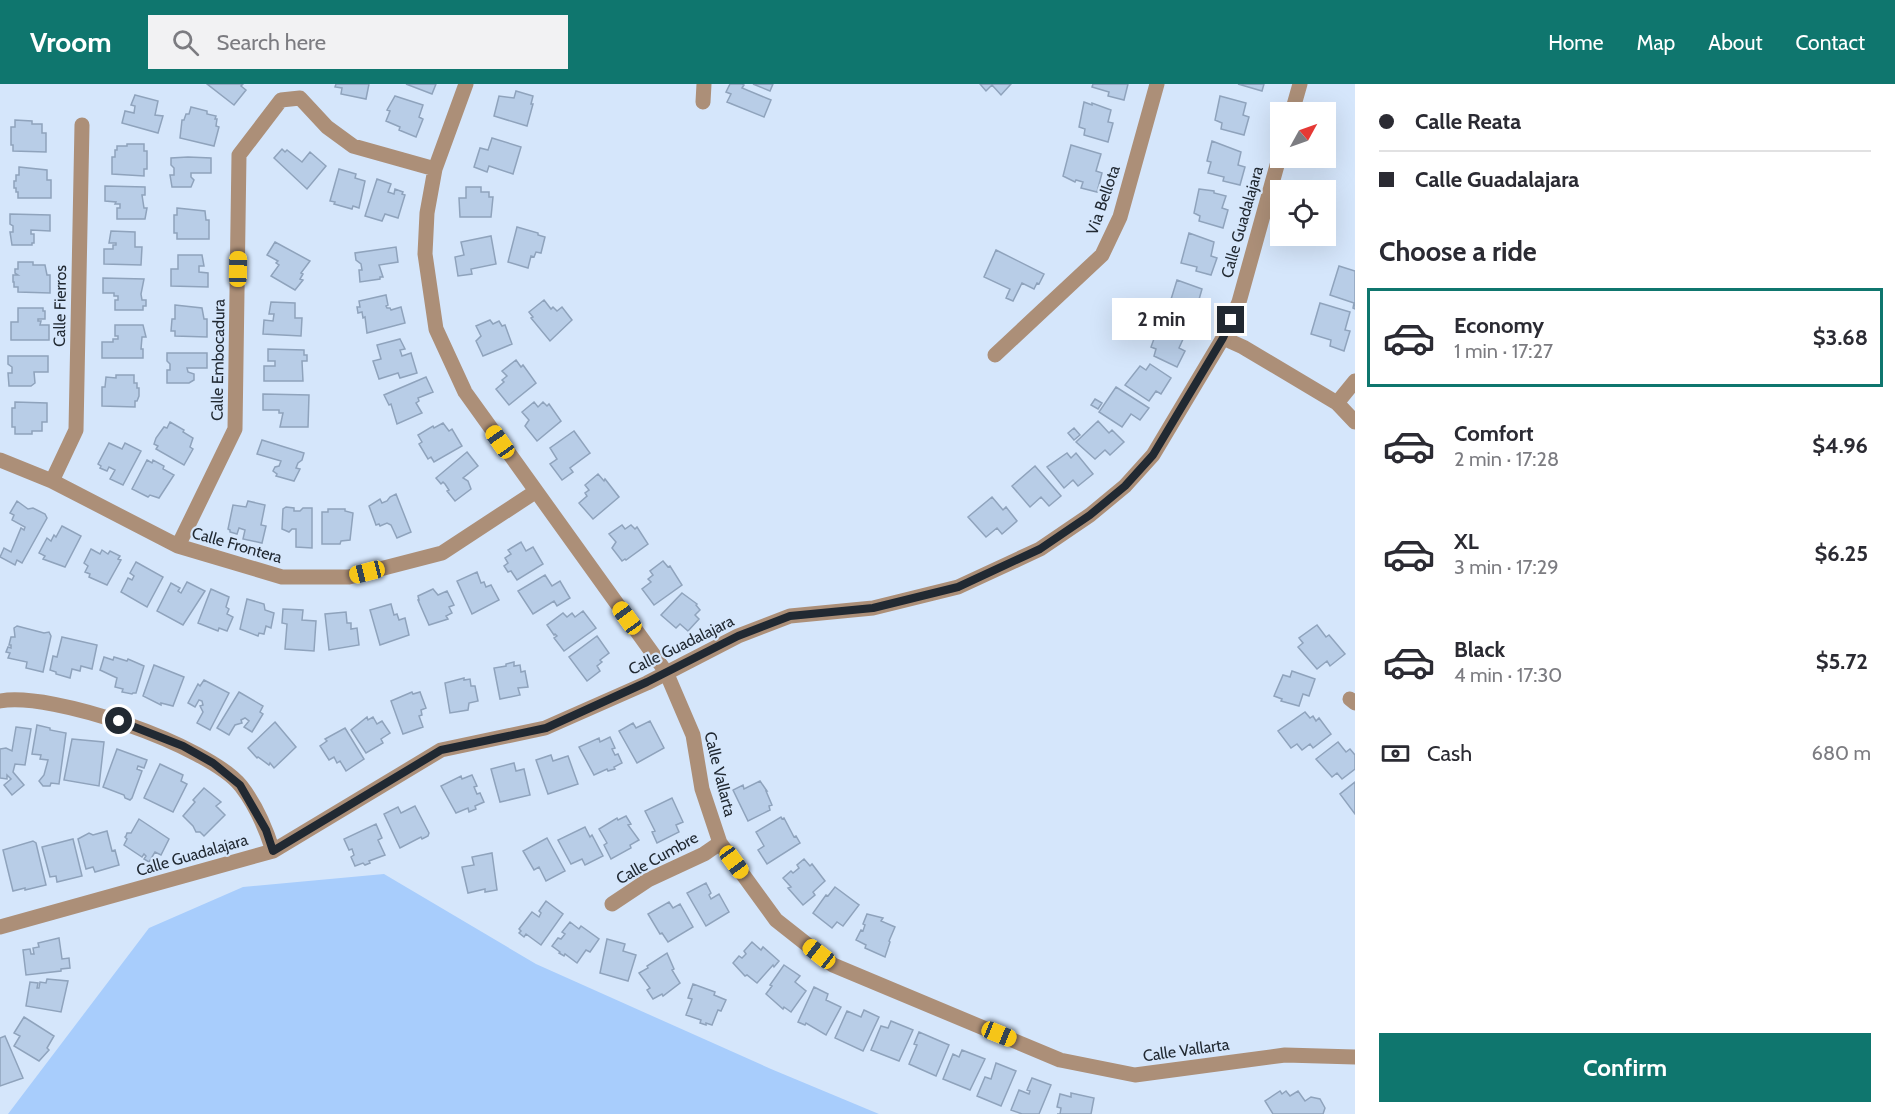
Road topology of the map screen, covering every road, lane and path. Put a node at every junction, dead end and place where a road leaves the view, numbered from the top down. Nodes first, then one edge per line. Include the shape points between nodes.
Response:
1 (466, 84) edge
2 (704, 84) edge
3 (1157, 84) edge
4 (1300, 84) edge
5 (703, 102) dead end
6 (1295, 102) edge
7 (82, 125) dead end
8 (1276, 168) edge
9 (435, 169) junction
10 (1223, 338) junction
11 (995, 355) dead end
12 (1355, 381) edge
13 (1337, 403) junction
14 (1355, 422) edge
15 (0, 460) edge
16 (52, 481) junction
17 (536, 492) junction
18 (178, 546) junction
19 (666, 672) junction
20 (0, 701) edge
21 (720, 843) junction
22 (273, 851) junction
23 (612, 904) dead end
24 (0, 927) edge
25 (1355, 1057) edge

1 - 9 street, Calle Vallarta
2 - 5 street
3 - 11 street, Via Bellota via 1120,217 1102,255
4 - 6 street
7 - 16 street, Calle Fierros via 76,430
8 - 10 street, Calle Guadalajara via 1239,302
9 - 17 street, Calle Vallarta via 424,254 436,329 465,392
9 - 18 street, Calle Embocadura via 353,146 327,127 300,98 281,99 239,155 235,429
10 - 13 street
10 - 19 street, Calle Guadalajara via 1153,455 1125,486 1040,549 958,587 873,608 790,616 738,636
12 - 13 street
13 - 14 street
15 - 16 street, Calle Frontera
16 - 18 street, Calle Frontera
17 - 18 street, Calle Frontera via 442,553 349,577 282,577
17 - 19 street, Calle Vallarta
19 - 21 street, Calle Vallarta via 693,735 702,789
19 - 22 street, Calle Guadalajara via 546,728 441,750
20 - 22 street via 66,706 119,721 193,752 240,785 266,830
21 - 23 street, Calle Cumbre via 648,880
21 - 25 street, Calle Vallarta via 776,920 834,965 1060,1060 1135,1075 1285,1055
22 - 24 street, Calle Guadalajara

